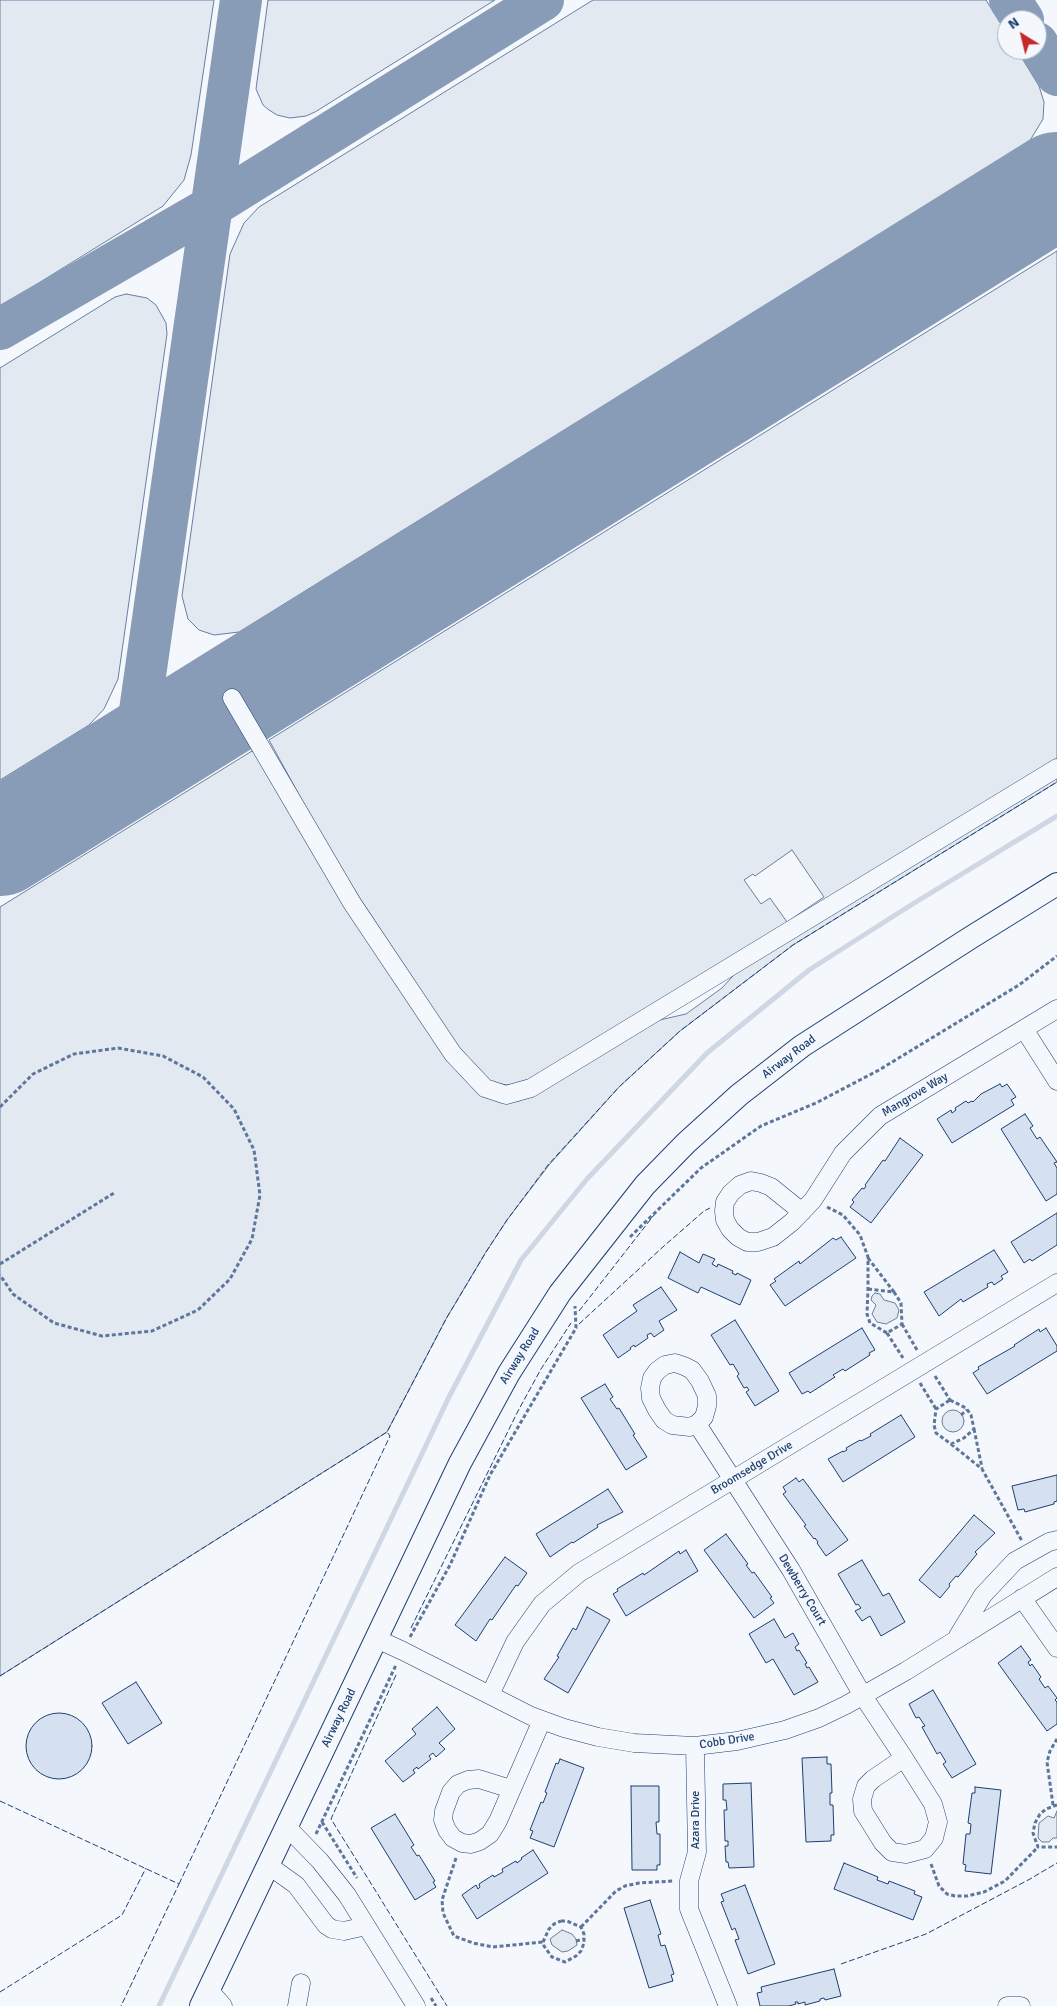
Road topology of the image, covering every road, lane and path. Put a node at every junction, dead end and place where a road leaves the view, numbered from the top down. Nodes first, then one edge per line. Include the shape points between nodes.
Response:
1 (232, 698) dead end
2 (1057, 768) edge
3 (1057, 884) edge
4 (1057, 956) edge
5 (1057, 1008) edge
6 (1024, 1028) junction
7 (1057, 1081) edge
8 (0, 1107) edge
9 (114, 1194) dead end
10 (808, 1206) joint
11 (624, 1243) dead end
12 (868, 1257) junction
13 (0, 1264) edge
14 (0, 1276) edge
15 (1057, 1283) edge
16 (868, 1289) junction
17 (894, 1292) junction
18 (580, 1300) dead end
19 (902, 1303) junction
20 (897, 1306) dead end
21 (902, 1324) junction
22 (887, 1333) junction
23 (920, 1368) junction
24 (950, 1400) junction
25 (936, 1409) junction
26 (967, 1410) junction
27 (961, 1415) dead end
28 (697, 1424) dead end
29 (974, 1429) junction
30 (951, 1444) junction
31 (982, 1469) junction
32 (732, 1480) junction
33 (1057, 1540) edge
34 (1029, 1553) junction
35 (1057, 1577) edge
36 (1022, 1598) junction
37 (377, 1639) junction
38 (956, 1640) junction
39 (1057, 1646) edge
40 (403, 1651) junction
41 (490, 1695) junction
42 (863, 1696) junction
43 (542, 1720) junction
44 (1057, 1739) edge
45 (695, 1746) junction
46 (904, 1758) junction
47 (511, 1789) junction
48 (1055, 1805) edge
49 (287, 1827) junction
50 (1040, 1840) dead end
51 (462, 1843) junction
52 (1037, 1845) junction
53 (1057, 1847) edge
54 (925, 1849) junction
55 (309, 1850) junction
56 (268, 1865) junction
57 (689, 1881) junction
58 (366, 1926) junction
59 (581, 1927) junction
60 (584, 1939) junction
61 (576, 1941) dead end
62 (543, 1942) junction
63 (301, 1983) dead end
64 (211, 2001) edge
65 (297, 2006) edge
66 (416, 2006) edge
67 (728, 2006) edge
68 (1007, 2006) edge
69 (1021, 2006) edge

1 - 2 street via 352,903 453,1054 485,1088 506,1095 531,1088
3 - 37 main road, Airway Road via 802,1046 739,1095 645,1185 560,1293 509,1373 460,1463
4 - 11 path via 1019,985 879,1070 816,1103 761,1126 701,1168
5 - 6 street, Mangrove Way
6 - 7 street
6 - 10 street, Mangrove Way via 880,1116 843,1153
8 - 14 path via 33,1074 74,1054 118,1048 163,1056 203,1077 234,1110 254,1150 260,1195 252,1239 230,1279 198,1310 152,1331 102,1336 54,1323 13,1294
9 - 13 path
10 - 12 path via 843,1216 860,1235
12 - 16 path
12 - 17 path
15 - 23 street, Broomsedge Drive
16 - 17 path
16 - 22 path via 866,1314 870,1323
17 - 19 path
18 - 40 path via 574,1308 576,1328 490,1475 450,1565
19 - 20 path
19 - 21 path
21 - 22 path
21 - 23 path via 916,1347
22 - 23 path via 902,1357
23 - 24 path via 934,1375
23 - 25 path via 920,1384
23 - 32 street, Broomsedge Drive
24 - 25 path
24 - 26 path
25 - 30 path via 936,1433
26 - 27 path
26 - 29 path
28 - 32 street, Dewberry Court
29 - 30 path
29 - 31 path
30 - 31 path
31 - 34 path
32 - 41 street, Broomsedge Drive via 579,1573 542,1604 515,1642
32 - 42 street, Dewberry Court via 791,1570
33 - 34 street
34 - 38 street via 1015,1561 983,1595
35 - 36 street, Cobb Drive
36 - 38 street, Cobb Drive
36 - 39 street
37 - 40 street, Cobb Drive
37 - 49 main road, Airway Road
38 - 42 street, Cobb Drive
40 - 41 street, Cobb Drive
40 - 55 path
41 - 43 street, Cobb Drive
42 - 45 street, Cobb Drive via 819,1718 784,1730 737,1741
42 - 46 street, Dewberry Court
43 - 45 street, Cobb Drive via 598,1737 634,1743
43 - 47 street
44 - 48 path via 1050,1750 1048,1762
45 - 57 street, Azara Drive via 697,1852
46 - 54 street, Dewberry Court via 933,1804 938,1822 934,1838
46 - 54 street via 866,1786 863,1811 874,1832 892,1852 906,1854
47 - 51 street via 490,1834 471,1844
47 - 51 street via 479,1779 458,1784 447,1801 443,1820 453,1838
48 - 52 path via 1040,1814 1035,1823
49 - 55 street
49 - 56 main road, Airway Road
50 - 52 path
51 - 62 path via 442,1900 443,1913 454,1936 493,1947
52 - 53 path
52 - 54 path via 1005,1881 984,1892 967,1896 947,1894 940,1886
55 - 58 street via 347,1895
56 - 58 street via 296,1885 332,1929 344,1931
56 - 64 main road, Airway Road
57 - 59 path via 625,1886 606,1899
57 - 67 street, Azara Drive via 688,1909
58 - 66 street
59 - 60 path
59 - 62 path via 567,1921 554,1924
60 - 61 path
60 - 62 path via 581,1950 565,1962 552,1957
63 - 65 street
68 - 69 street

